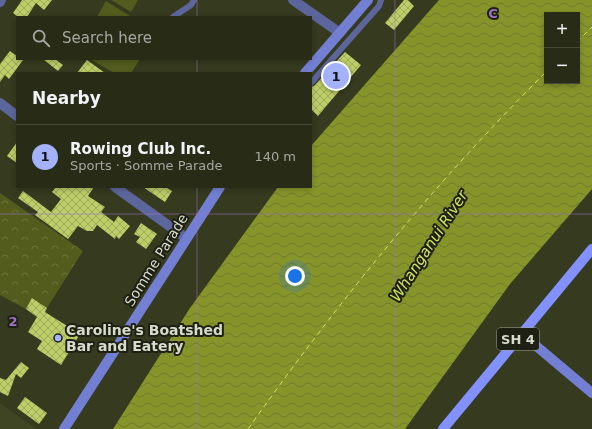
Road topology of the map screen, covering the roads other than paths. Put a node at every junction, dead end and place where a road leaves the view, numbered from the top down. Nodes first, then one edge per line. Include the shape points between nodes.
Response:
1 (194, 0) edge
2 (293, 0) edge
3 (368, 0) edge
4 (381, 0) edge
5 (174, 16) edge
6 (340, 33) junction
7 (306, 72) edge
8 (312, 82) edge
9 (0, 103) edge
10 (16, 115) edge
11 (117, 188) edge
12 (219, 188) edge
13 (186, 238) junction
14 (592, 249) edge
15 (522, 334) junction
16 (592, 393) edge
17 (64, 429) edge
18 (443, 429) edge

1 - 5 lane
2 - 6 street
3 - 6 main road
4 - 8 lane via 379,6
6 - 7 main road
9 - 10 street
11 - 13 street
12 - 13 main road, Somme Parade
13 - 17 main road, Somme Parade
14 - 15 main road, SH 4
15 - 16 main road
15 - 18 main road, SH 4

